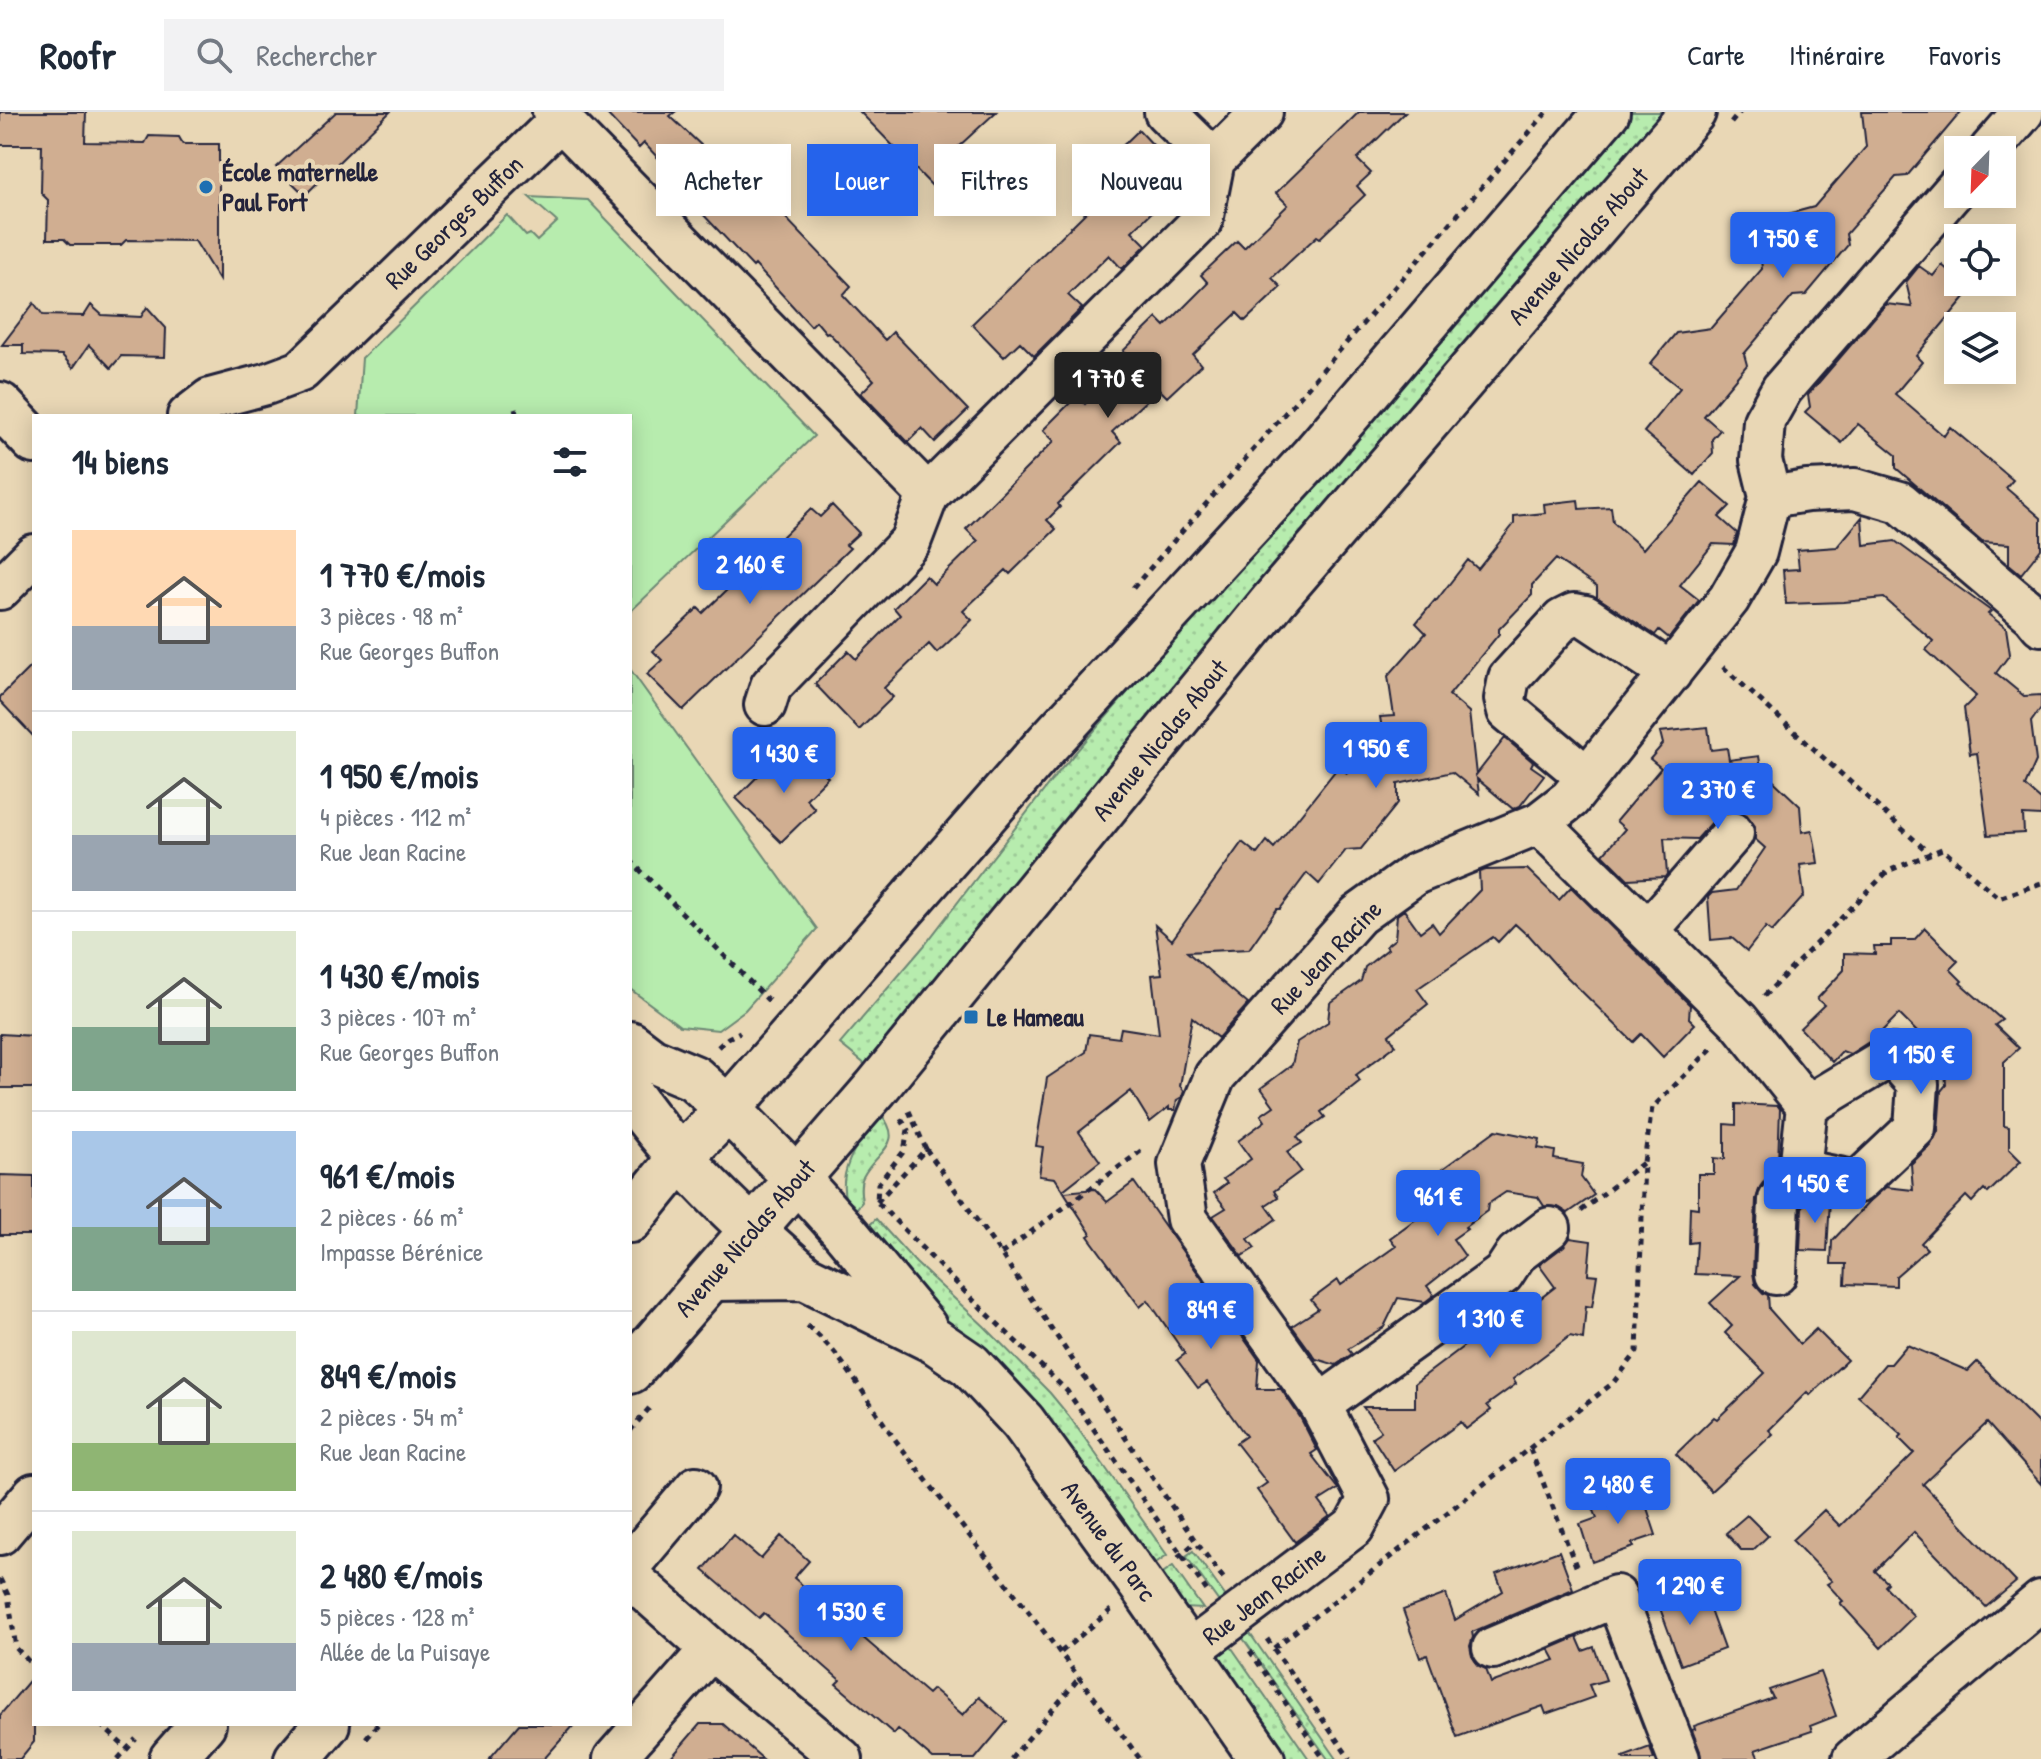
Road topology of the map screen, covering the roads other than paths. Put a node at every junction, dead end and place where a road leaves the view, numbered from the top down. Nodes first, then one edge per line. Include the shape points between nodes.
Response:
1 (1165, 112) edge
2 (1262, 112) edge
3 (1607, 112) edge
4 (1693, 112) edge
5 (2023, 112) edge
6 (556, 116) edge
7 (2002, 136) edge
8 (1214, 160) junction
9 (1944, 202) edge
10 (0, 405) edge
11 (191, 414) edge
12 (32, 439) edge
13 (928, 495) junction
14 (1770, 497) junction
15 (32, 557) edge
16 (0, 589) edge
17 (2041, 625) edge
18 (1684, 658) junction
19 (765, 705) dead end
20 (1587, 777) junction
21 (1539, 823) junction
22 (1733, 833) dead end
23 (1648, 931) junction
24 (632, 1046) edge
25 (632, 1097) edge
26 (1807, 1106) junction
27 (728, 1109) junction
28 (681, 1157) junction
29 (1800, 1170) junction
30 (797, 1179) junction
31 (632, 1218) edge
32 (1550, 1228) road end
33 (753, 1231) junction
34 (1776, 1274) dead end
35 (805, 1277) junction
36 (712, 1278) junction
37 (935, 1341) junction
38 (632, 1369) edge
39 (1320, 1405) junction
40 (696, 1487) dead end
41 (32, 1496) edge
42 (0, 1534) edge
43 (632, 1563) edge
44 (632, 1579) edge
45 (2041, 1601) edge
46 (1493, 1648) dead end
47 (711, 1649) junction
48 (1188, 1652) junction
49 (201, 1726) edge
50 (325, 1726) edge
51 (172, 1759) edge
52 (297, 1759) edge
53 (614, 1759) edge
54 (842, 1759) edge
55 (1262, 1759) edge
56 (1679, 1759) edge
57 (1853, 1759) edge

1 - 8 street
2 - 8 street
3 - 27 main road via 1311,458 1047,744
4 - 30 main road, Avenue Nicolas About via 1273,601
5 - 7 street
6 - 11 street, Rue Georges Buffon via 301,371 210,399
6 - 13 street, Rue Georges Buffon
8 - 13 street via 1202,221
9 - 14 street via 1782,389 1764,421 1761,460
10 - 12 main road
13 - 19 street via 910,542 771,686
14 - 17 street via 1855,489 1900,502
14 - 18 street, Rue Jean Racine via 1756,552 1729,599
15 - 16 street
18 - 20 street, Rue Jean Racine
18 - 20 street via 1574,614 1562,620 1509,678 1508,711
20 - 21 street, Rue Jean Racine via 1570,799
21 - 23 street
21 - 39 street, Rue Jean Racine via 1415,874 1358,915 1215,1076 1179,1164 1187,1219
22 - 23 street
23 - 26 street via 1739,1021
24 - 27 main road, Avenue du Parc via 651,1060 694,1078
25 - 28 main road, Avenue du Parc
26 - 29 street
26 - 29 street via 1892,1055 1918,1084 1915,1128 1858,1182
27 - 28 main road
27 - 30 main road, Avenue du Parc
28 - 31 main road
28 - 33 main road, Avenue du Parc
29 - 34 street via 1779,1200
30 - 33 main road, Avenue Nicolas About
30 - 37 main road, Avenue du Parc
32 - 39 street via 1516,1254 1503,1274
33 - 35 main road, Avenue du Parc
33 - 36 main road, Avenue Nicolas About
35 - 36 main road, Avenue du Parc
35 - 37 main road, Avenue du Parc
36 - 38 main road, Avenue Nicolas About
37 - 48 main road, Avenue du Parc via 970,1365 1023,1422
39 - 48 street, Rue Jean Racine via 1369,1499 1354,1527
40 - 43 street
41 - 42 street
44 - 47 street
45 - 57 street
46 - 56 street via 1616,1596
47 - 53 street
47 - 54 street
48 - 55 main road, Avenue du Parc
49 - 51 main road
50 - 52 main road

